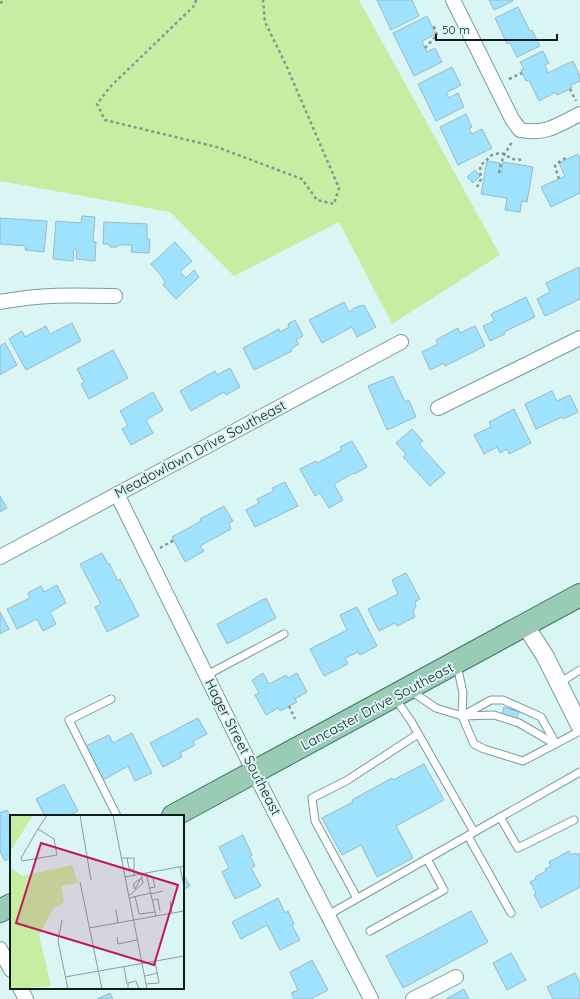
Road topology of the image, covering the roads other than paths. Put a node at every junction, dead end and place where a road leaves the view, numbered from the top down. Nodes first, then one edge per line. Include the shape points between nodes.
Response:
1 (453, 0) edge
2 (578, 108) edge
3 (115, 296) dead end
4 (0, 302) edge
5 (580, 338) edge
6 (401, 342) dead end
7 (438, 408) dead end
8 (117, 494) junction
9 (0, 557) edge
10 (580, 595) edge
11 (525, 625) junction
12 (284, 634) dead end
13 (457, 662) junction
14 (580, 670) edge
15 (207, 675) junction
16 (559, 683) junction
17 (400, 693) junction
18 (111, 700) dead end
19 (462, 716) junction
20 (580, 726) edge
21 (580, 731) edge
22 (418, 734) junction
23 (556, 744) junction
24 (254, 772) junction
25 (580, 772) edge
26 (116, 815) edge
27 (175, 815) edge
28 (500, 817) junction
29 (574, 820) dead end
30 (471, 834) junction
31 (427, 859) junction
32 (357, 898) junction
33 (10, 906) edge
34 (0, 911) edge
35 (511, 913) dead end
36 (328, 915) junction
37 (370, 931) dead end
38 (0, 949) edge
39 (10, 968) edge
40 (456, 977) dead end
41 (371, 999) edge
42 (413, 999) edge

1 - 2 street via 512,119 520,130 547,130
3 - 4 street via 50,295
5 - 7 street
6 - 8 street, Meadowlawn Drive Southeast
8 - 9 street, Meadowlawn Drive Southeast
8 - 15 street, Hager Street Southeast
10 - 11 main road, Lancaster Drive Southeast
11 - 13 main road, Lancaster Drive Southeast
11 - 16 street
12 - 15 lane
13 - 17 main road, Lancaster Drive Southeast
13 - 19 lane via 463,693
14 - 16 lane
15 - 24 street, Hager Street Southeast
16 - 20 street
17 - 19 lane
17 - 22 lane
17 - 24 main road, Lancaster Drive Southeast
18 - 26 lane via 69,720
19 - 23 lane via 494,715 519,723
19 - 23 lane via 491,700 503,700 541,717
19 - 23 lane via 474,744 523,762
21 - 23 lane
22 - 30 lane
22 - 32 lane via 346,781 312,798 315,821
24 - 27 main road, Lancaster Drive Southeast
24 - 36 street, Hager Street Southeast
25 - 28 lane
28 - 29 lane via 518,848
28 - 30 lane
30 - 31 lane
30 - 35 lane
31 - 32 lane
31 - 37 lane via 444,890
32 - 36 lane
33 - 34 main road
36 - 41 street, Hager Street Southeast
38 - 39 street
40 - 42 street

